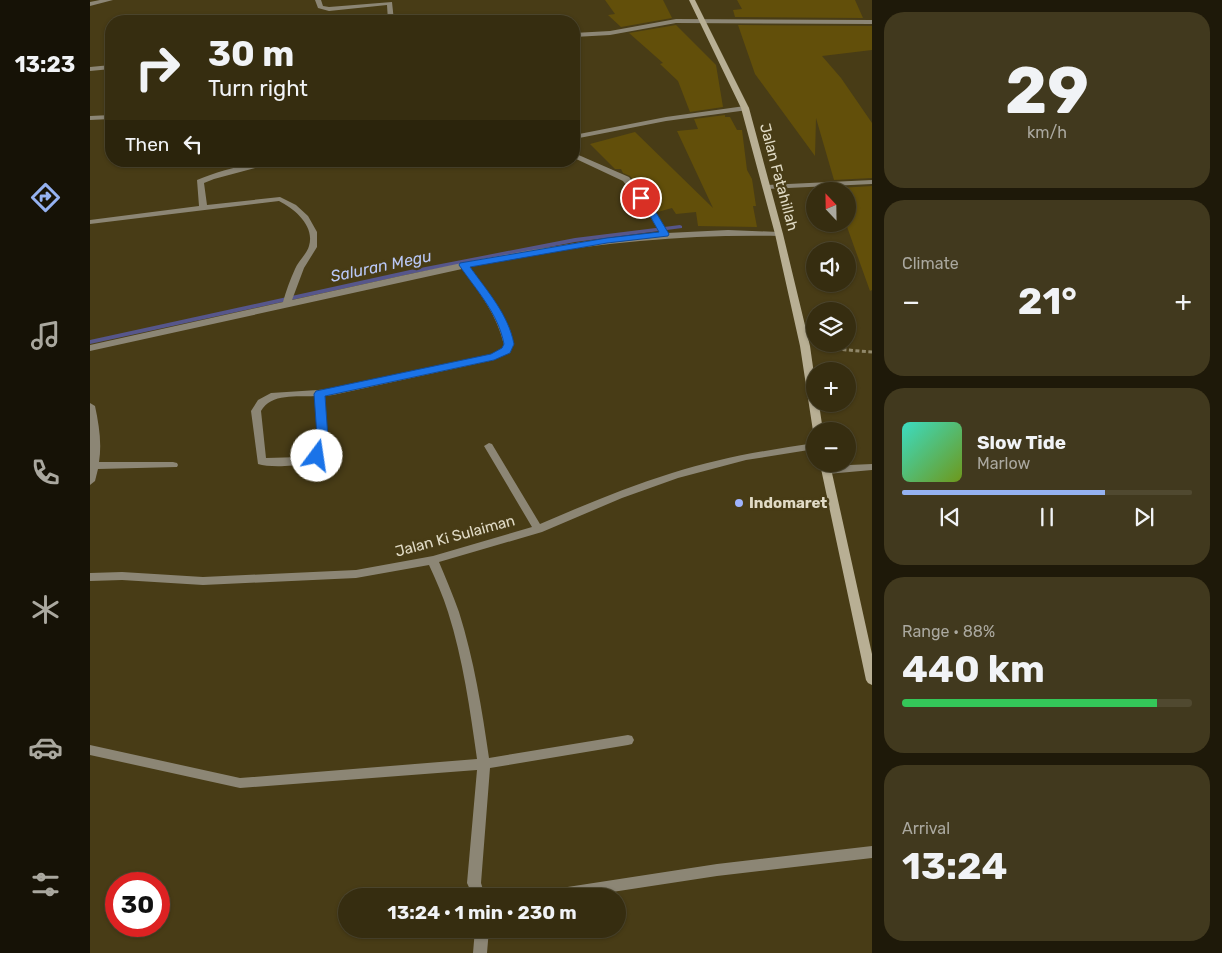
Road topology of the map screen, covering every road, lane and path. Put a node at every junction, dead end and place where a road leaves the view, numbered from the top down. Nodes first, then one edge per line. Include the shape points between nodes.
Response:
1 (110, 0) edge
2 (318, 0) edge
3 (692, 0) edge
4 (390, 1) edge
5 (90, 4) edge
6 (391, 15) edge
7 (702, 20) junction
8 (872, 22) edge
9 (580, 36) edge
10 (105, 68) edge
11 (90, 69) edge
12 (745, 108) junction
13 (105, 117) edge
14 (90, 118) edge
15 (580, 136) edge
16 (580, 159) edge
17 (252, 167) edge
18 (872, 182) edge
19 (767, 187) junction
20 (203, 208) junction
21 (90, 222) edge
22 (662, 231) junction
23 (779, 234) junction
24 (464, 265) junction
25 (288, 303) junction
26 (805, 346) junction
27 (90, 348) edge
28 (872, 352) edge
29 (320, 394) junction
30 (90, 406) edge
31 (817, 422) edge
32 (489, 446) dead end
33 (806, 447) edge
34 (173, 465) dead end
35 (94, 466) junction
36 (856, 467) edge
37 (872, 467) edge
38 (827, 472) edge
39 (90, 481) edge
40 (538, 529) junction
41 (433, 560) junction
42 (90, 577) edge
43 (872, 680) edge
44 (628, 740) dead end
45 (90, 750) edge
46 (484, 764) junction
47 (872, 852) edge
48 (476, 888) edge
49 (600, 888) edge
50 (481, 938) edge
51 (480, 953) edge

1 - 5 street
2 - 4 street via 320,7 329,9
3 - 7 street, Jalan Fatahillah
4 - 6 street
7 - 8 street
7 - 9 street
7 - 12 street, Jalan Fatahillah
10 - 11 street
12 - 15 street
12 - 19 street, Jalan Fatahillah
13 - 14 street
16 - 22 street via 626,180
17 - 20 street via 200,182
18 - 19 street
19 - 23 street, Jalan Fatahillah
20 - 21 street
20 - 25 street via 280,199 300,212 314,238
22 - 23 street
22 - 24 street
23 - 26 street, Jalan Fatahillah
24 - 25 street
24 - 29 street via 500,314 509,344 506,350 494,357
25 - 27 street
26 - 28 path
26 - 31 street, Jalan Fatahillah
29 - 29 street via 274,395 261,402 256,411 261,462 299,460 323,452
30 - 35 street via 97,435
32 - 40 street
33 - 40 street, Jalan Ki Sulaiman via 746,457 676,475 618,495
34 - 35 street
35 - 39 street
36 - 37 street
38 - 43 street
40 - 41 street, Jalan Ki Sulaiman
41 - 42 street, Jalan Ki Sulaiman via 347,575 204,581
41 - 46 street via 464,651
44 - 46 street
45 - 46 street via 240,783
46 - 48 street
47 - 49 street
50 - 51 street

